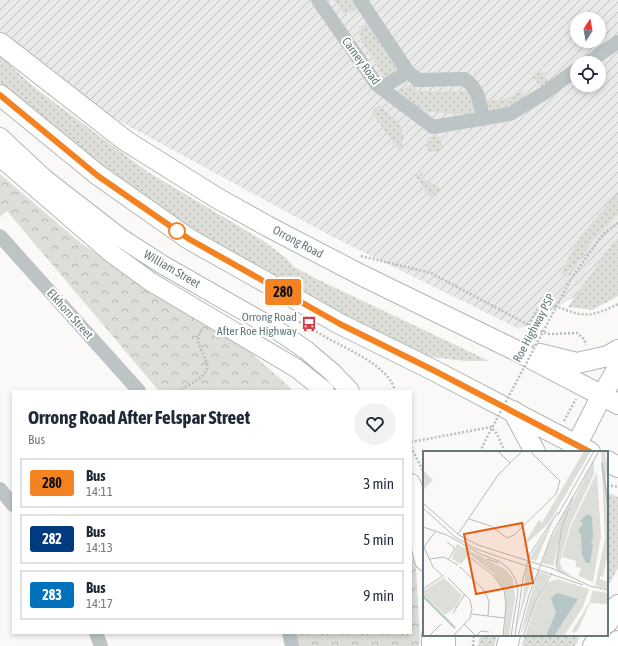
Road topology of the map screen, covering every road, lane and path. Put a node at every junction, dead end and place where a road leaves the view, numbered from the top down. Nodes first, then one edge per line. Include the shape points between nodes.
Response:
1 (318, 0) edge
2 (360, 0) edge
3 (618, 42) edge
4 (0, 43) edge
5 (597, 56) edge
6 (408, 72) junction
7 (570, 74) edge
8 (381, 88) junction
9 (0, 95) edge
10 (483, 119) junction
11 (0, 137) edge
12 (0, 157) edge
13 (618, 223) edge
14 (0, 236) edge
15 (356, 254) dead end
16 (618, 304) edge
17 (529, 325) junction
18 (202, 328) dead end
19 (511, 348) junction
20 (618, 350) edge
21 (594, 360) junction
22 (618, 368) edge
23 (138, 390) edge
24 (180, 390) edge
25 (324, 390) edge
26 (349, 390) edge
27 (602, 395) edge
28 (513, 412) junction
29 (412, 442) edge
30 (574, 446) edge
31 (412, 450) edge
32 (480, 451) edge
33 (505, 451) edge
34 (534, 451) edge
35 (608, 462) edge
36 (618, 467) edge
37 (423, 471) edge
38 (412, 485) edge
39 (608, 485) edge
40 (618, 487) edge
41 (0, 489) edge
42 (12, 503) edge
43 (423, 510) edge
44 (412, 520) edge
45 (423, 557) edge
46 (618, 604) edge
47 (608, 621) edge
48 (96, 634) edge
49 (289, 634) edge
50 (474, 636) edge
51 (510, 636) edge
52 (599, 636) edge
53 (618, 641) edge
54 (101, 646) edge
55 (292, 646) edge
56 (473, 646) edge
57 (507, 646) edge
58 (593, 646) edge
59 (615, 646) edge

1 - 8 street, Carney Road
2 - 6 street
3 - 5 street
4 - 19 highway, Orrong Road via 126,141 217,198 361,275
6 - 8 street
6 - 10 street via 418,80 464,79 478,94
7 - 10 street via 510,114
8 - 10 street, Carney Road via 433,127
9 - 28 highway via 98,176 189,239 340,324
11 - 26 main road, William Street via 46,179 121,238 277,330 306,350
12 - 25 main road, William Street via 111,253 208,317 296,368
13 - 32 path, Roe Highway PSP, bridge via 603,234 571,279
14 - 23 street, Elkhorn Street
15 - 17 path via 431,273
16 - 17 path via 590,314 546,306 538,309
17 - 21 path via 549,334 578,334 584,339
18 - 24 path via 198,344 207,361 205,373
19 - 21 highway via 577,363
19 - 27 highway, Orrong Road
20 - 21 highway
22 - 27 highway
27 - 30 highway
27 - 30 path via 573,404 562,425
28 - 30 highway
28 - 34 highway
29 - 33 path via 491,427
31 - 37 path
35 - 36 highway
38 - 43 main road
39 - 40 path
41 - 42 street
44 - 45 main road
46 - 47 highway
48 - 54 street
49 - 55 street
50 - 56 path
51 - 57 highway
52 - 58 highway
53 - 59 highway

